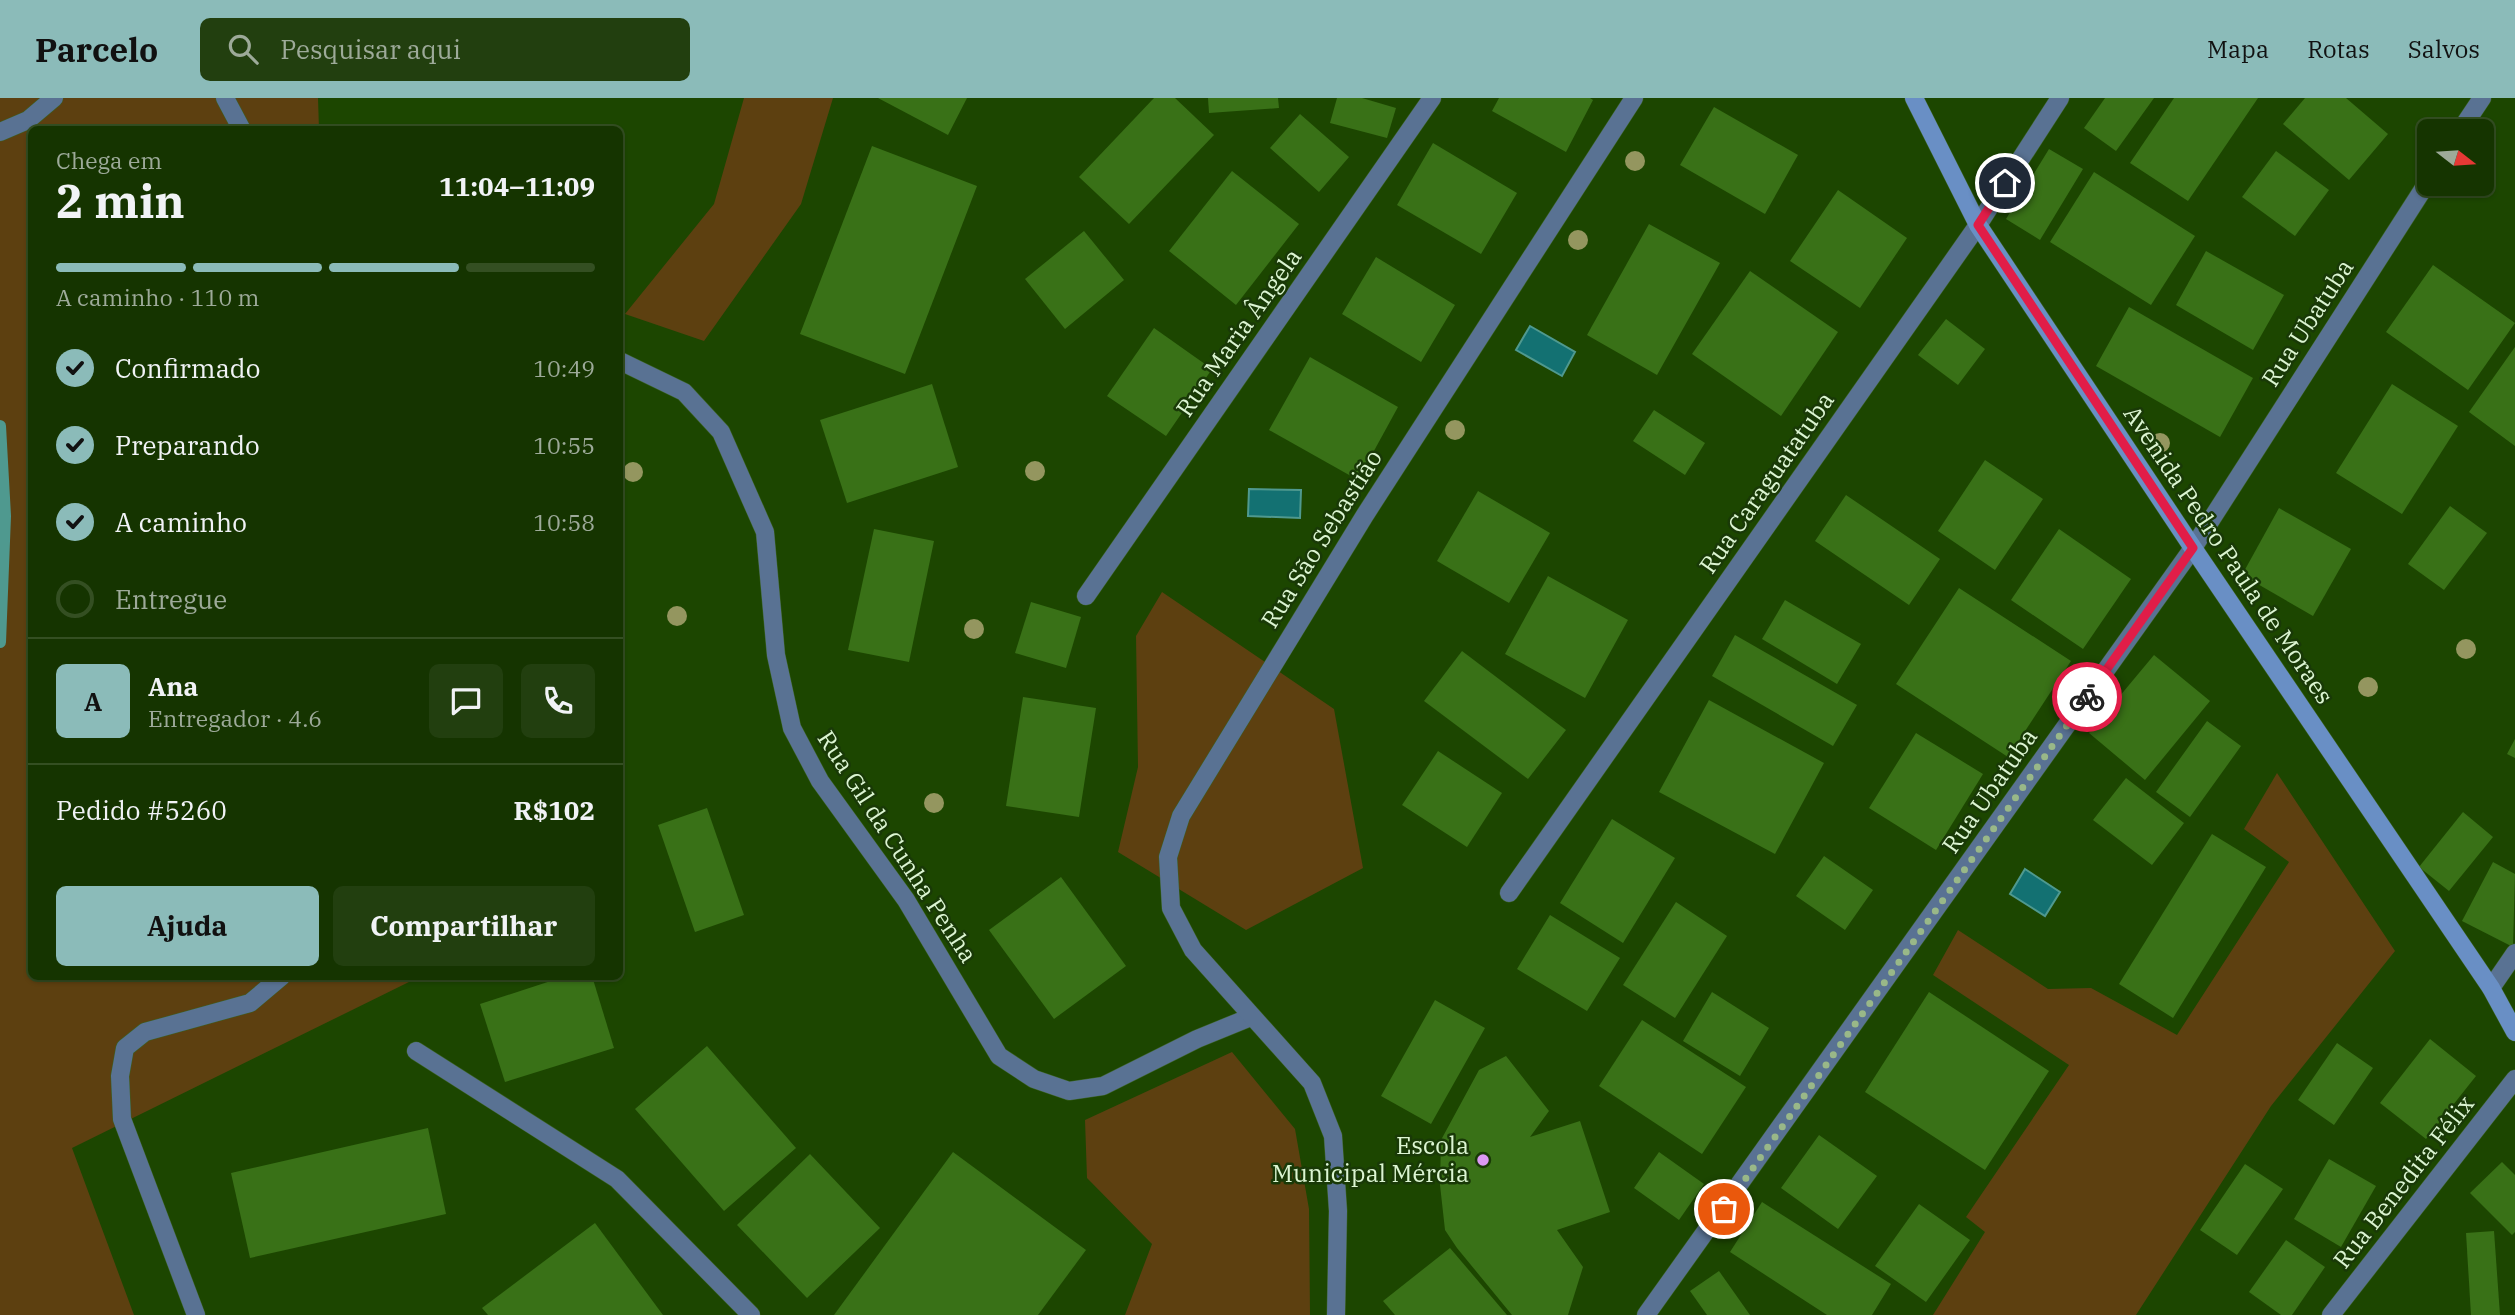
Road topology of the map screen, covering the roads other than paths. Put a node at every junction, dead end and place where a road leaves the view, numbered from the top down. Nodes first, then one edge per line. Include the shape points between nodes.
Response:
1 (54, 98) edge
2 (225, 98) edge
3 (1432, 98) edge
4 (1634, 98) edge
5 (1914, 98) edge
6 (2060, 98) edge
7 (2482, 98) edge
8 (2468, 119) edge
9 (240, 126) edge
10 (0, 132) edge
11 (2419, 196) edge
12 (1978, 225) junction
13 (623, 362) edge
14 (2193, 548) junction
15 (1086, 596) dead end
16 (1509, 893) dead end
17 (2515, 953) edge
18 (277, 980) edge
19 (2491, 988) junction
20 (1251, 1017) junction
21 (2515, 1032) edge
22 (416, 1051) dead end
23 (2515, 1079) edge
24 (196, 1315) edge
25 (751, 1315) edge
26 (1336, 1315) edge
27 (1646, 1315) edge
28 (2331, 1315) edge

1 - 10 street via 27,120
2 - 9 street
3 - 15 street, Rua Maria Ângela
4 - 20 street, Rua São Sebastião via 1365,515 1181,816 1168,857 1171,908 1193,950
5 - 12 main road, Avenida Pedro Paula de Moraes
6 - 12 street, Rua Caraguatatuba
7 - 8 street
11 - 14 street, Rua Ubatuba
12 - 14 main road, Avenida Pedro Paula de Moraes
12 - 16 street, Rua Caraguatatuba
13 - 20 street, Rua Gil da Cunha Penha via 684,392 721,432 765,532 776,655 792,728 820,781 906,900 999,1056 1034,1079 1069,1091 1103,1086
14 - 19 main road, Avenida Pedro Paula de Moraes
14 - 27 street, Rua Ubatuba
17 - 19 street
18 - 24 street via 250,1003 145,1032 125,1048 120,1076 122,1119
19 - 21 main road, Avenida Pedro Paula de Moraes
20 - 26 street via 1312,1083 1333,1136 1338,1211
22 - 25 street via 618,1179
23 - 28 street, Rua Benedita Félix

